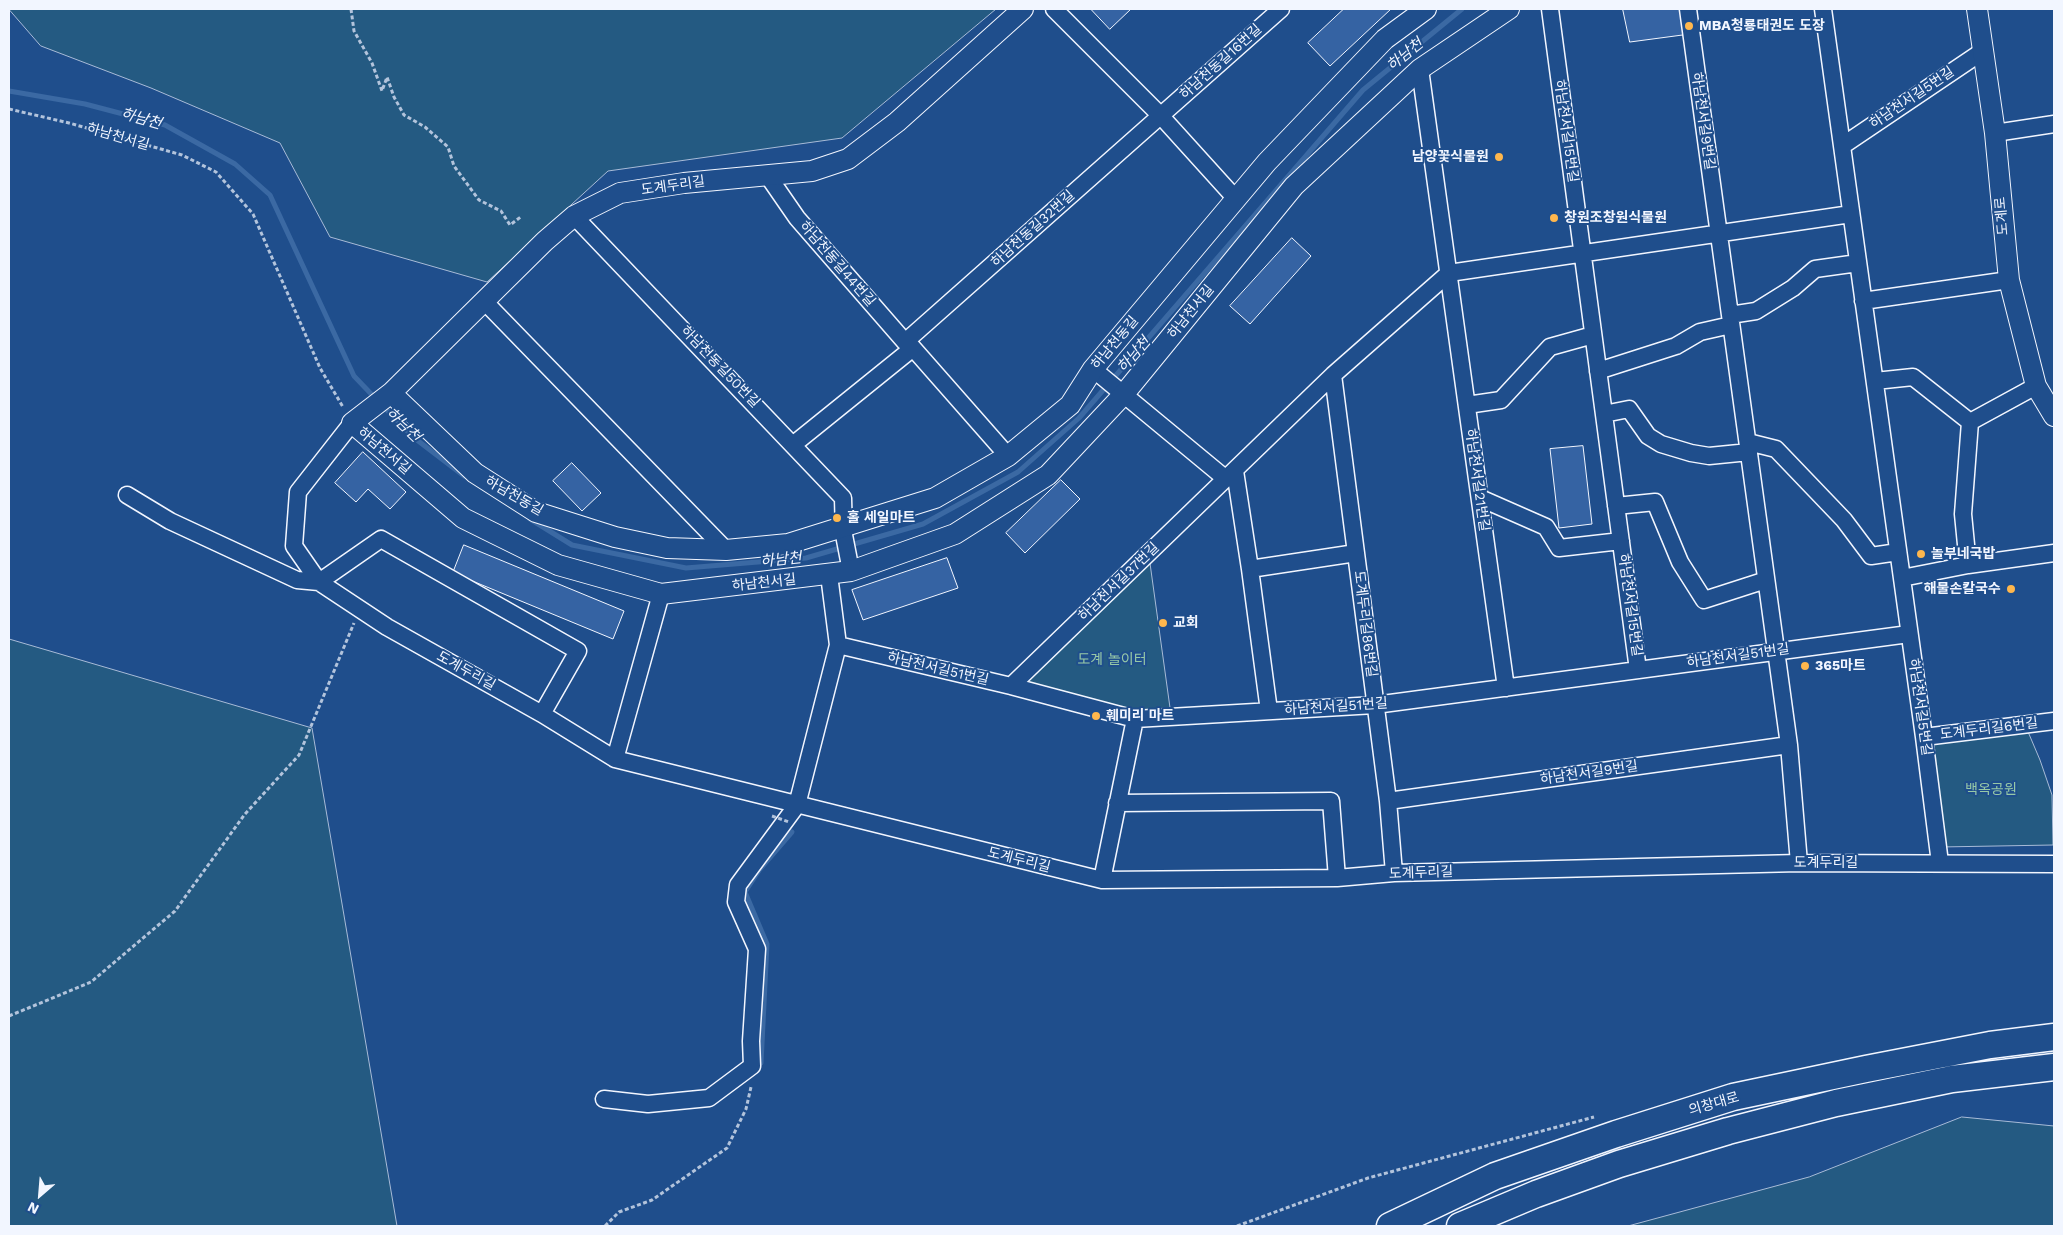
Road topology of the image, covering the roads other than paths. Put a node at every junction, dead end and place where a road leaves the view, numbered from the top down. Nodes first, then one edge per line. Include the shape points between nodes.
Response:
1 (1023, 9) edge
2 (1054, 9) edge
3 (1281, 9) edge
4 (1426, 9) edge
5 (1509, 9) edge
6 (1550, 9) edge
7 (1688, 9) edge
8 (1823, 9) edge
9 (1977, 9) edge
10 (1983, 51) junction
11 (1420, 69) junction
12 (1160, 115) junction
13 (2054, 124) edge
14 (1995, 133) junction
15 (1842, 146) junction
16 (768, 176) junction
17 (1236, 200) junction
18 (1852, 214) junction
19 (574, 216) junction
20 (1719, 233) junction
21 (1582, 254) junction
22 (1858, 263) junction
23 (1449, 273) junction
24 (2008, 280) junction
25 (1863, 301) junction
26 (485, 302) junction
27 (1731, 320) junction
28 (1593, 335) junction
29 (909, 345) junction
30 (1598, 371) junction
31 (1096, 372) junction
32 (1333, 375) junction
33 (1875, 381) junction
34 (2036, 386) junction
35 (1121, 391) junction
36 (389, 394) junction
37 (1467, 405) junction
38 (1604, 414) junction
39 (2054, 416) edge
40 (358, 418) junction
41 (1970, 422) junction
42 (794, 444) junction
43 (1748, 447) junction
44 (1008, 456) junction
45 (1230, 475) junction
46 (127, 494) dead end
47 (1480, 498) junction
48 (1616, 506) junction
49 (844, 532) junction
50 (1621, 541) junction
51 (726, 550) junction
52 (1898, 552) junction
53 (1356, 553) junction
54 (2054, 553) edge
55 (850, 565) junction
56 (1968, 565) junction
57 (1250, 569) junction
58 (829, 575) junction
59 (1902, 578) junction
60 (1766, 580) junction
61 (319, 582) junction
62 (661, 594) junction
63 (1910, 634) junction
64 (838, 645) junction
65 (1776, 651) junction
66 (1638, 670) junction
67 (1011, 686) junction
68 (1506, 688) junction
69 (1375, 705) junction
70 (1269, 711) junction
71 (542, 714) junction
72 (1135, 719) junction
73 (2054, 721) edge
74 (1924, 737) junction
75 (1789, 745) junction
76 (615, 759) junction
77 (1388, 801) junction
78 (1117, 803) junction
79 (797, 804) junction
80 (1799, 863) junction
81 (1940, 863) junction
82 (2054, 864) edge
83 (1394, 873) junction
84 (1338, 878) junction
85 (1102, 880) junction
86 (2054, 1037) edge
87 (2054, 1067) edge
88 (604, 1100) dead end
89 (1390, 1226) edge
90 (1460, 1226) edge

1 - 16 street, 도계두리길 via 897,122 848,159 812,171
2 - 12 street
3 - 12 street, 하남천동길16번길
4 - 17 street, 하남천동길 via 1385,39 1267,162
5 - 11 street, 하남천서길
6 - 21 street, 하남천서길15번길
7 - 20 street, 하남천서길9번길
8 - 15 street, 하남천서길5번길
9 - 10 street, 도계로
10 - 14 street, 도계로
10 - 15 street, 하남천서길5번길
11 - 23 street, 하남천서길21번길
11 - 35 street, 하남천서길 via 1294,186
12 - 17 street
12 - 29 street, 하남천동길32번길
13 - 14 street
14 - 24 street, 도계로
15 - 18 street, 하남천서길5번길
16 - 19 street, 도계두리길 via 684,183 620,193
16 - 29 street, 하남천동길44번길 via 797,218
17 - 31 street, 하남천동길
18 - 20 street
18 - 22 street, 하남천서길5번길
19 - 26 street, 도계두리길
19 - 42 street, 하남천동길50번길
20 - 21 street
20 - 27 street, 하남천서길9번길
21 - 23 street
21 - 28 street, 하남천서길15번길
22 - 25 street, 하남천서길5번길
22 - 27 street via 1815,269 1793,288 1756,311
23 - 32 street
23 - 37 street, 하남천서길21번길
24 - 25 street
24 - 34 street, 도계로
25 - 33 street, 하남천서길5번길
26 - 36 street, 도계두리길
26 - 51 street
27 - 30 street via 1676,346
27 - 43 street, 하남천서길9번길
28 - 30 street, 하남천서길15번길
28 - 37 street via 1550,347 1501,400
29 - 42 street
29 - 44 street, 하남천동길44번길
30 - 38 street, 하남천서길15번길
31 - 35 street
31 - 44 street, 하남천동길 via 1070,405
32 - 45 street
32 - 53 street, 도계두리길86번길
33 - 41 street via 1913,377
33 - 52 street, 하남천서길5번길
34 - 39 street, 도계로
34 - 41 street
35 - 45 street
35 - 55 street, 하남천서길 via 1048,475 955,534
36 - 40 street, 도계두리길
36 - 51 street, 하남천동길 via 475,474 536,512 615,538 667,548
37 - 47 street, 하남천서길21번길
38 - 43 street via 1629,409 1648,436 1661,444 1690,453 1709,456
38 - 48 street, 하남천서길15번길
40 - 61 street, 도계두리길 via 298,492 294,546
40 - 62 street, 하남천서길 via 463,518 558,565
41 - 56 street via 1963,514
42 - 49 street, 하남천동길50번길 via 843,498
43 - 52 street via 1776,449 1844,520 1870,556
43 - 60 street, 하남천서길9번길
44 - 49 street, 하남천동길 via 935,498
45 - 57 street
45 - 67 street, 하남천서길37번길
46 - 61 street, 도계두리길 via 170,521 297,580
47 - 50 street, 하남천서길15번길 via 1546,527 1559,548
47 - 68 street, 하남천서길21번길
48 - 50 street, 하남천서길15번길
48 - 60 street via 1655,502 1680,562 1704,600
49 - 51 street, 하남천동길 via 788,544
49 - 55 street, 하남천동길50번길
50 - 66 street, 하남천서길15번길
52 - 59 street, 하남천서길5번길
53 - 57 street
53 - 69 street, 도계두리길86번길
54 - 56 street
55 - 58 street, 하남천서길
56 - 59 street
57 - 70 street
58 - 62 street, 하남천서길
58 - 64 street
59 - 63 street, 하남천서길5번길
60 - 65 street, 하남천서길9번길
61 - 71 street, 도계두리길 via 387,627
61 - 71 street via 381,540 578,651
62 - 76 street
63 - 65 street, 하남천서길51번길
63 - 74 street, 하남천서길5번길
64 - 67 street, 하남천서길51번길
64 - 79 street
65 - 66 street, 하남천서길51번길
65 - 75 street, 하남천서길9번길
66 - 68 street, 하남천서길51번길
67 - 72 street, 하남천서길51번길
68 - 69 street, 하남천서길51번길
69 - 70 street, 하남천서길51번길
69 - 77 street, 도계두리길86번길
70 - 72 street, 하남천서길51번길
71 - 76 street, 도계두리길
72 - 78 street
73 - 74 street, 도계두리길6번길
74 - 81 street, 하남천서길5번길
75 - 77 street, 하남천서길9번길
75 - 80 street, 하남천서길9번길
76 - 79 street, 도계두리길
77 - 83 street, 도계두리길86번길
78 - 84 street via 1331,801
78 - 85 street
79 - 85 street, 도계두리길
79 - 88 street via 738,885 736,902 758,950 752,1066 708,1098 648,1104
80 - 81 street, 도계두리길
80 - 83 street, 도계두리길
81 - 82 street, 도계두리길
83 - 84 street, 도계두리길
84 - 85 street, 도계두리길
86 - 89 highway, 의창대로 via 1970,1048 1734,1098 1495,1176
87 - 90 highway via 1952,1079 1836,1103 1728,1131 1610,1167

